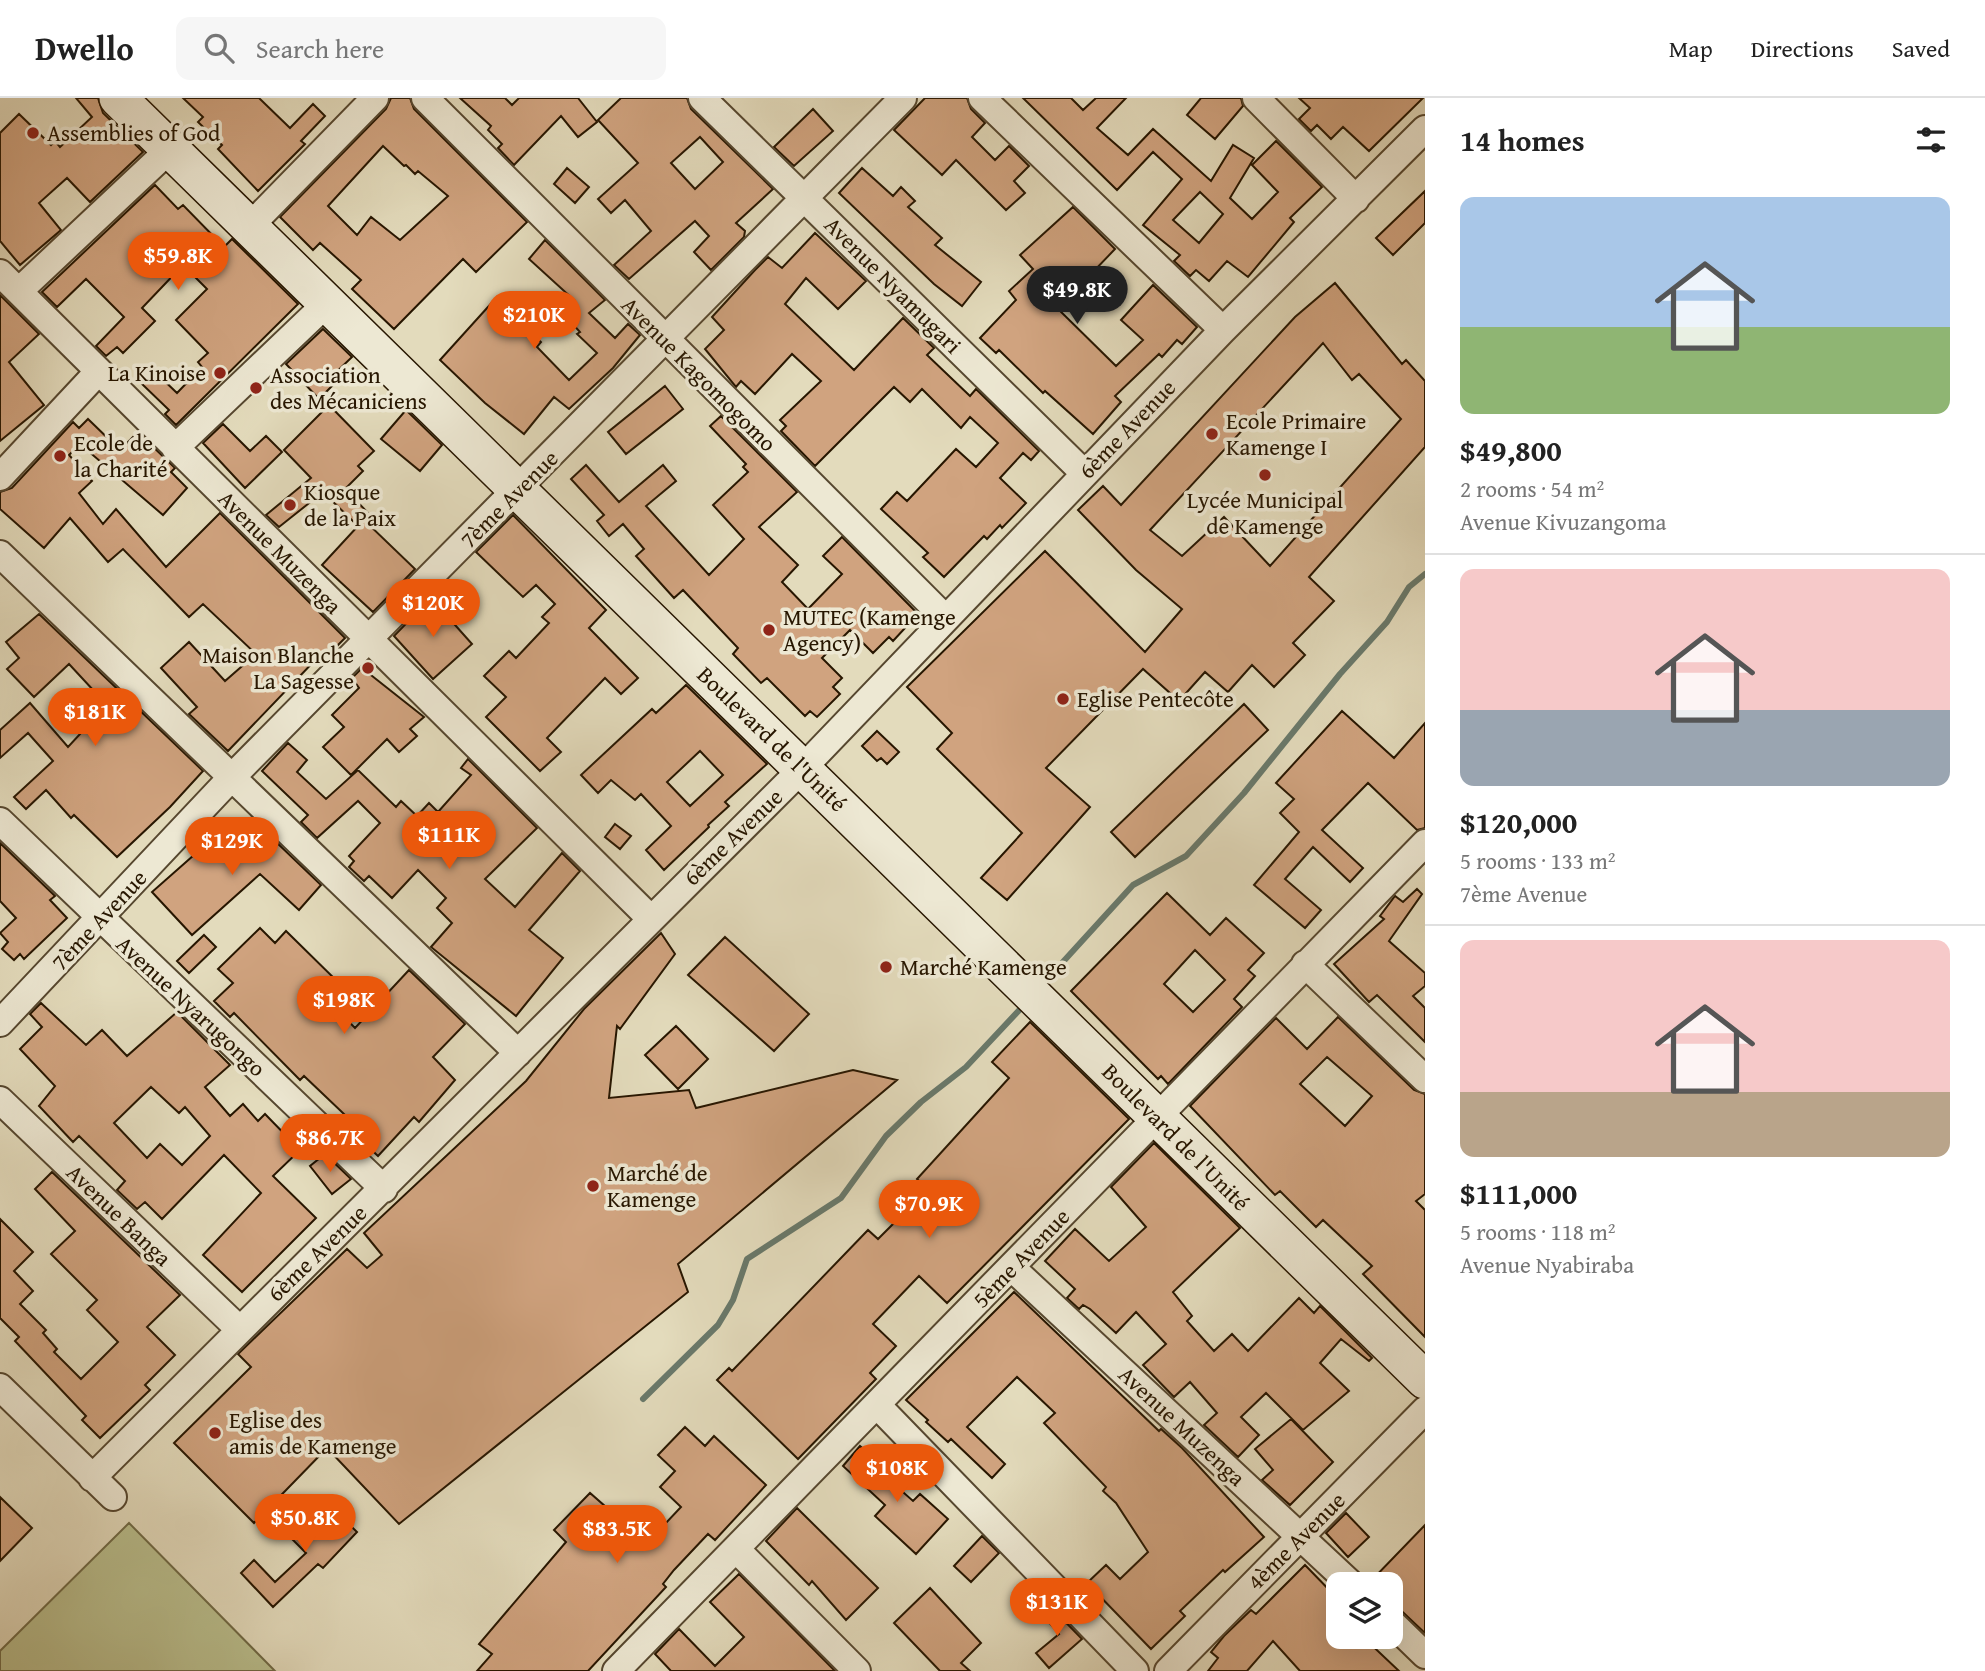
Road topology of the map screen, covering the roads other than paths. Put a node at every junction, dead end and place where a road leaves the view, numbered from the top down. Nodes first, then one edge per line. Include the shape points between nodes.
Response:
1 (118, 98) edge
2 (375, 98) edge
3 (425, 98) edge
4 (702, 98) edge
5 (903, 98) edge
6 (982, 98) edge
7 (1256, 98) edge
8 (1425, 129) edge
9 (170, 149) junction
10 (805, 198) junction
11 (1356, 199) junction
12 (248, 227) junction
13 (0, 273) edge
14 (19, 291) junction
15 (327, 303) junction
16 (1223, 331) junction
17 (664, 340) junction
18 (98, 372) junction
19 (175, 447) junction
20 (1084, 473) junction
21 (0, 477) edge
22 (518, 490) junction
23 (0, 554) edge
24 (945, 618) junction
25 (369, 640) junction
26 (802, 769) junction
27 (231, 778) junction
28 (0, 821) edge
29 (1425, 843) edge
30 (651, 919) junction
31 (100, 920) junction
32 (1305, 964) junction
33 (0, 1023) edge
34 (518, 1053) junction
35 (1425, 1079) edge
36 (0, 1100) edge
37 (1156, 1118) junction
38 (384, 1189) junction
39 (1012, 1268) junction
40 (239, 1329) junction
41 (1425, 1380) edge
42 (0, 1387) edge
43 (878, 1406) junction
44 (1425, 1410) edge
45 (92, 1478) junction
46 (113, 1497) dead end
47 (1301, 1536) junction
48 (736, 1549) junction
49 (1338, 1572) edge
50 (1403, 1634) edge
51 (1425, 1655) edge
52 (615, 1671) edge
53 (857, 1671) edge
54 (1135, 1671) edge
55 (1168, 1671) edge

1 - 9 street, Boulevard de l'Unité
2 - 12 street
3 - 17 street, Avenue Kagomogomo
4 - 10 street, Avenue Nyamugari
5 - 10 street, 7ème Avenue
6 - 16 street
7 - 11 street
8 - 11 street, 6ème Avenue
9 - 12 street, Boulevard de l'Unité
9 - 14 street
10 - 17 street, 7ème Avenue
10 - 20 street, Avenue Nyamugari
11 - 16 street, 6ème Avenue
12 - 15 street, Boulevard de l'Unité
13 - 14 street, Avenue Muzenga
14 - 18 street, Avenue Muzenga
15 - 19 street
15 - 22 street, Boulevard de l'Unité
16 - 20 street, 6ème Avenue
17 - 22 street, 7ème Avenue
17 - 24 street, Avenue Kagomogomo
18 - 19 street, Avenue Muzenga
18 - 21 street
19 - 25 street, Avenue Muzenga
20 - 24 street, 6ème Avenue
22 - 25 street, 7ème Avenue
22 - 26 street, Boulevard de l'Unité
23 - 27 street
24 - 26 street, 6ème Avenue
25 - 27 street, 7ème Avenue
25 - 30 street, Avenue Muzenga
26 - 30 street, 6ème Avenue
26 - 37 street, Boulevard de l'Unité
27 - 31 street, 7ème Avenue
27 - 34 street
28 - 31 street, Avenue Nyarugongo
29 - 32 street, 5ème Avenue
30 - 34 street, 6ème Avenue
31 - 33 street, 7ème Avenue
31 - 38 street, Avenue Nyarugongo
32 - 35 street
32 - 37 street, 5ème Avenue
34 - 38 street, 6ème Avenue
36 - 40 street, Avenue Banga
37 - 39 street, 5ème Avenue
37 - 41 street, Boulevard de l'Unité
38 - 40 street, 6ème Avenue
39 - 43 street, 5ème Avenue
39 - 47 street, Avenue Muzenga
40 - 45 street, 6ème Avenue
42 - 45 street
43 - 48 street, 5ème Avenue
43 - 54 street
44 - 47 street, 4ème Avenue
45 - 46 street
47 - 49 street, Avenue Muzenga
47 - 55 street, 4ème Avenue
48 - 52 street, 5ème Avenue
48 - 53 street
50 - 51 street

